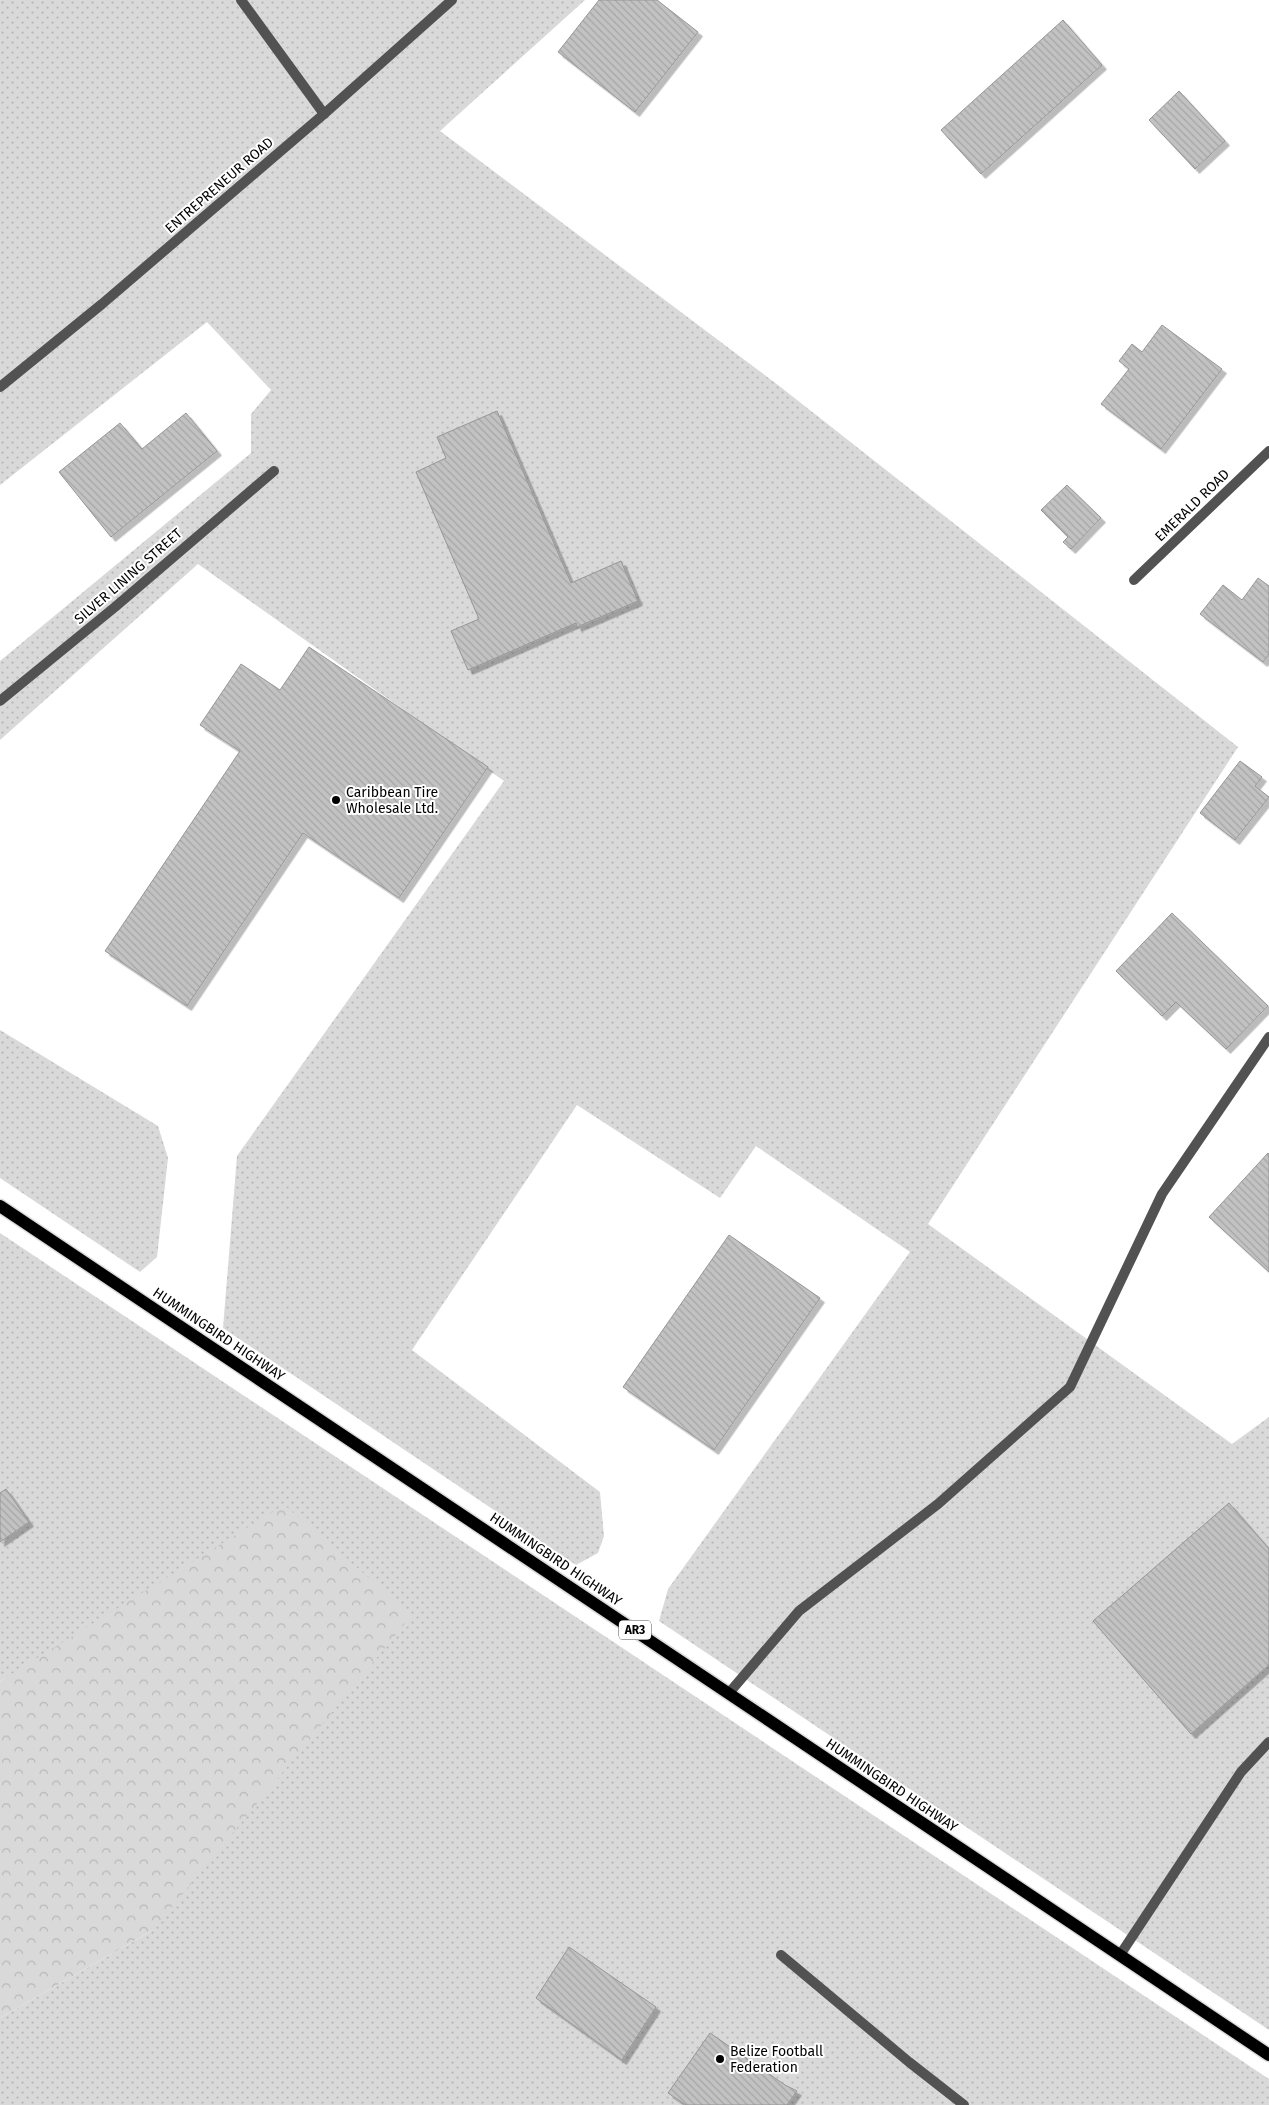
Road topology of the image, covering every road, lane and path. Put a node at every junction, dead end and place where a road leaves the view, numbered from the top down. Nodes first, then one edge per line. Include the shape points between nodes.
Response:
1 (241, 0) edge
2 (452, 0) edge
3 (324, 114) junction
4 (0, 387) edge
5 (1269, 451) edge
6 (274, 470) dead end
7 (1134, 580) dead end
8 (0, 701) edge
9 (1269, 1037) edge
10 (0, 1206) edge
11 (729, 1693) junction
12 (1269, 1742) edge
13 (781, 1955) dead end
14 (1120, 1955) junction
15 (1269, 2055) edge
16 (964, 2105) edge

1 - 3 street
2 - 3 street, ENTREPRENEUR ROAD
3 - 4 street, ENTREPRENEUR ROAD
5 - 7 street, EMERALD ROAD
6 - 8 street, SILVER LINING STREET
9 - 11 street via 1162,1194 1070,1386 938,1504 799,1611
10 - 11 main road, HUMMINGBIRD HIGHWAY / AR3
11 - 14 main road, HUMMINGBIRD HIGHWAY / AR3
12 - 14 street via 1241,1772
13 - 16 street
14 - 15 main road, HUMMINGBIRD HIGHWAY / AR3

